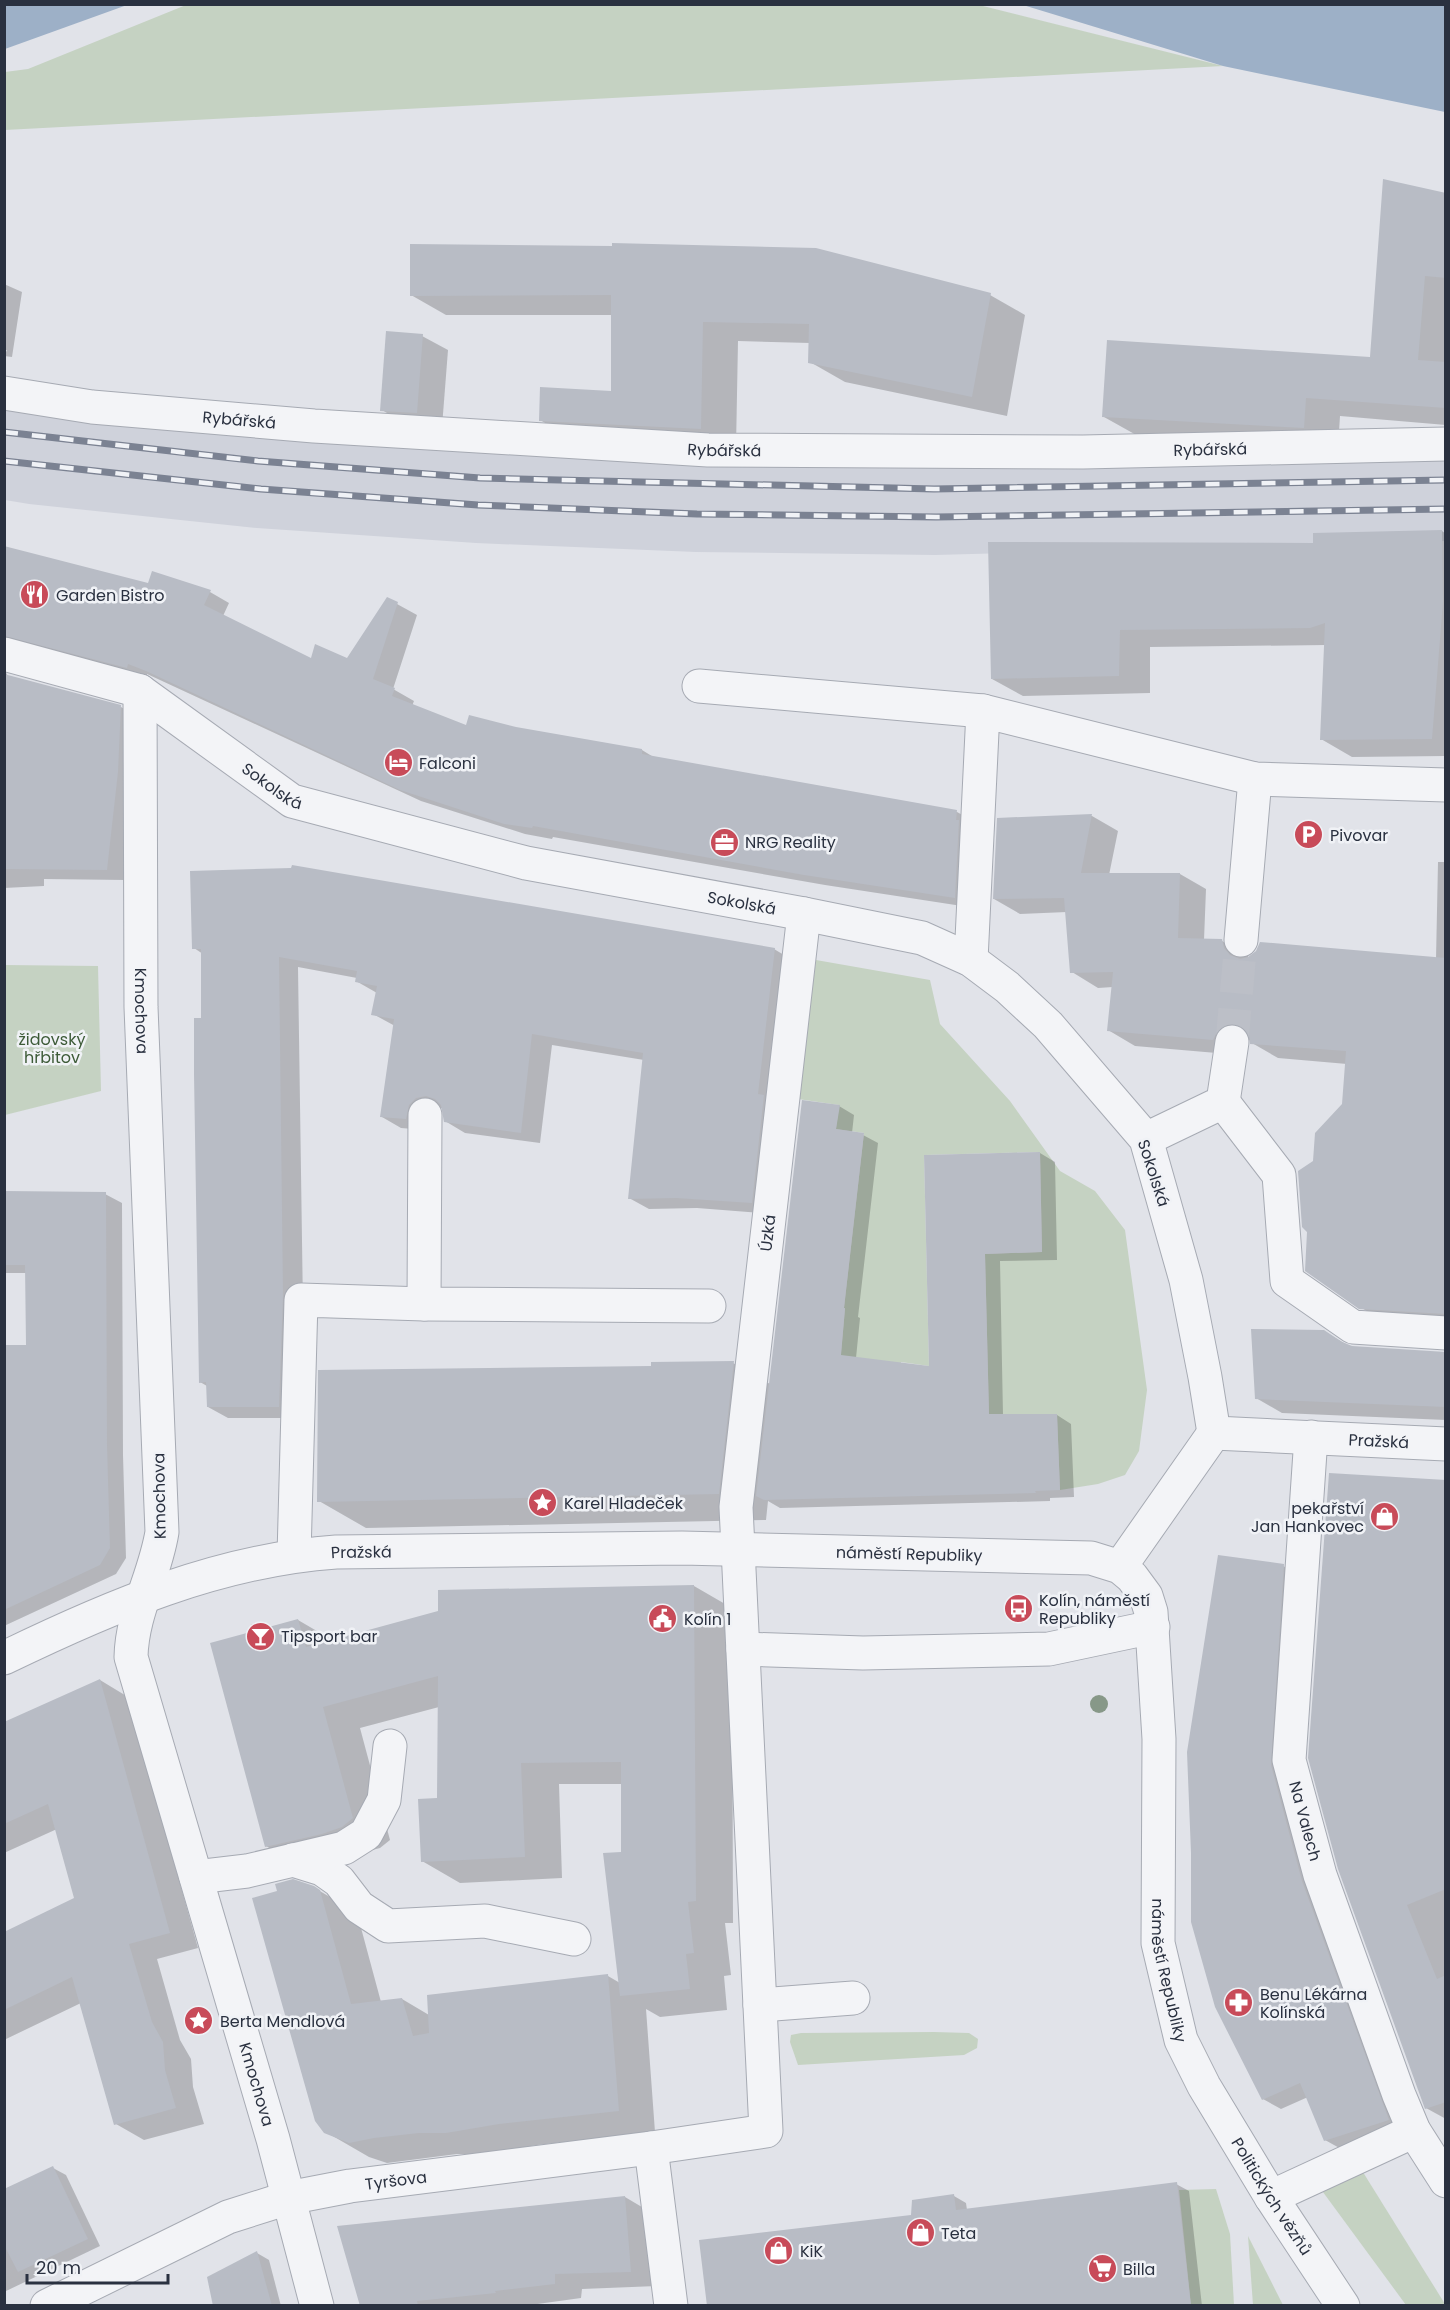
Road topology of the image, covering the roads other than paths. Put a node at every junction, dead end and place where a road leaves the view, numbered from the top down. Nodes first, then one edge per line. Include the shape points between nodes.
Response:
1 (4, 393) edge
2 (1446, 444) edge
3 (4, 654) edge
4 (699, 686) dead end
5 (140, 692) junction
6 (983, 711) junction
7 (1255, 779) junction
8 (1446, 785) edge
9 (804, 914) junction
10 (1241, 940) tunnel mouth
11 (971, 960) junction
12 (1232, 1042) tunnel mouth
13 (1223, 1102) junction
14 (426, 1115) dead end
15 (1146, 1139) junction
16 (424, 1304) junction
17 (709, 1306) dead end
18 (1446, 1333) edge
19 (1214, 1433) junction
20 (1311, 1437) junction
21 (1446, 1444) edge
22 (738, 1551) junction
23 (294, 1555) junction
24 (1120, 1567) junction
25 (142, 1596) junction
26 (1153, 1627) junction
27 (743, 1649) junction
28 (4, 1658) edge
29 (390, 1746) dead end
30 (293, 1860) junction
31 (196, 1876) junction
32 (574, 1939) dead end
33 (853, 1998) dead end
34 (760, 2005) junction
35 (1204, 2086) joint
36 (1414, 2131) junction
37 (651, 2148) junction
38 (1446, 2181) edge
39 (1271, 2197) junction
40 (288, 2198) junction
41 (47, 2306) edge
42 (317, 2306) edge
43 (671, 2306) edge
44 (1343, 2306) edge

1 - 2 street, Rybářská via 92,407 314,426 708,450 1083,452
3 - 5 street, Sokolská
4 - 6 street
5 - 9 street, Sokolská via 292,801 526,862
5 - 25 street, Kmochova via 141,1007 162,1532 158,1557
6 - 7 street
6 - 11 street
7 - 8 street
7 - 10 street
9 - 11 street, Sokolská via 922,938
9 - 22 street, Úzká via 736,1508
11 - 15 street, Sokolská via 1048,1025
12 - 13 street
13 - 15 street
13 - 18 street via 1279,1175 1287,1281 1353,1327
14 - 16 street
15 - 19 street, Sokolská via 1186,1280
16 - 17 street
16 - 23 street via 302,1300
19 - 20 street, Pražská
19 - 24 street
20 - 21 street, Pražská
20 - 36 street, Na Valech via 1289,1760 1320,1875
22 - 23 street, Pražská
22 - 24 street, náměstí Republiky via 1091,1558
22 - 27 street
23 - 25 street, Pražská via 229,1569
24 - 26 street, náměstí Republiky via 1146,1596
25 - 28 street, Pražská
25 - 31 street, Kmochova via 132,1634 131,1657
26 - 27 street via 1049,1649 863,1653
26 - 35 street, náměstí Republiky via 1159,1740 1158,1943 1181,2040
27 - 34 street
29 - 30 street via 384,1800 366,1834 344,1848
30 - 31 street via 247,1871
30 - 32 street via 322,1869 339,1881 358,1907 388,1926 485,1921
31 - 40 street, Kmochova
33 - 34 street
34 - 37 street, Tyršova via 766,2131
35 - 39 street, Politických vězňů
36 - 38 street, Na Valech
36 - 39 street
37 - 40 street, Tyršova via 350,2186
37 - 43 street
39 - 44 street, Politických vězňů
40 - 41 street, Tyršova via 228,2217
40 - 42 street, Kmochova

